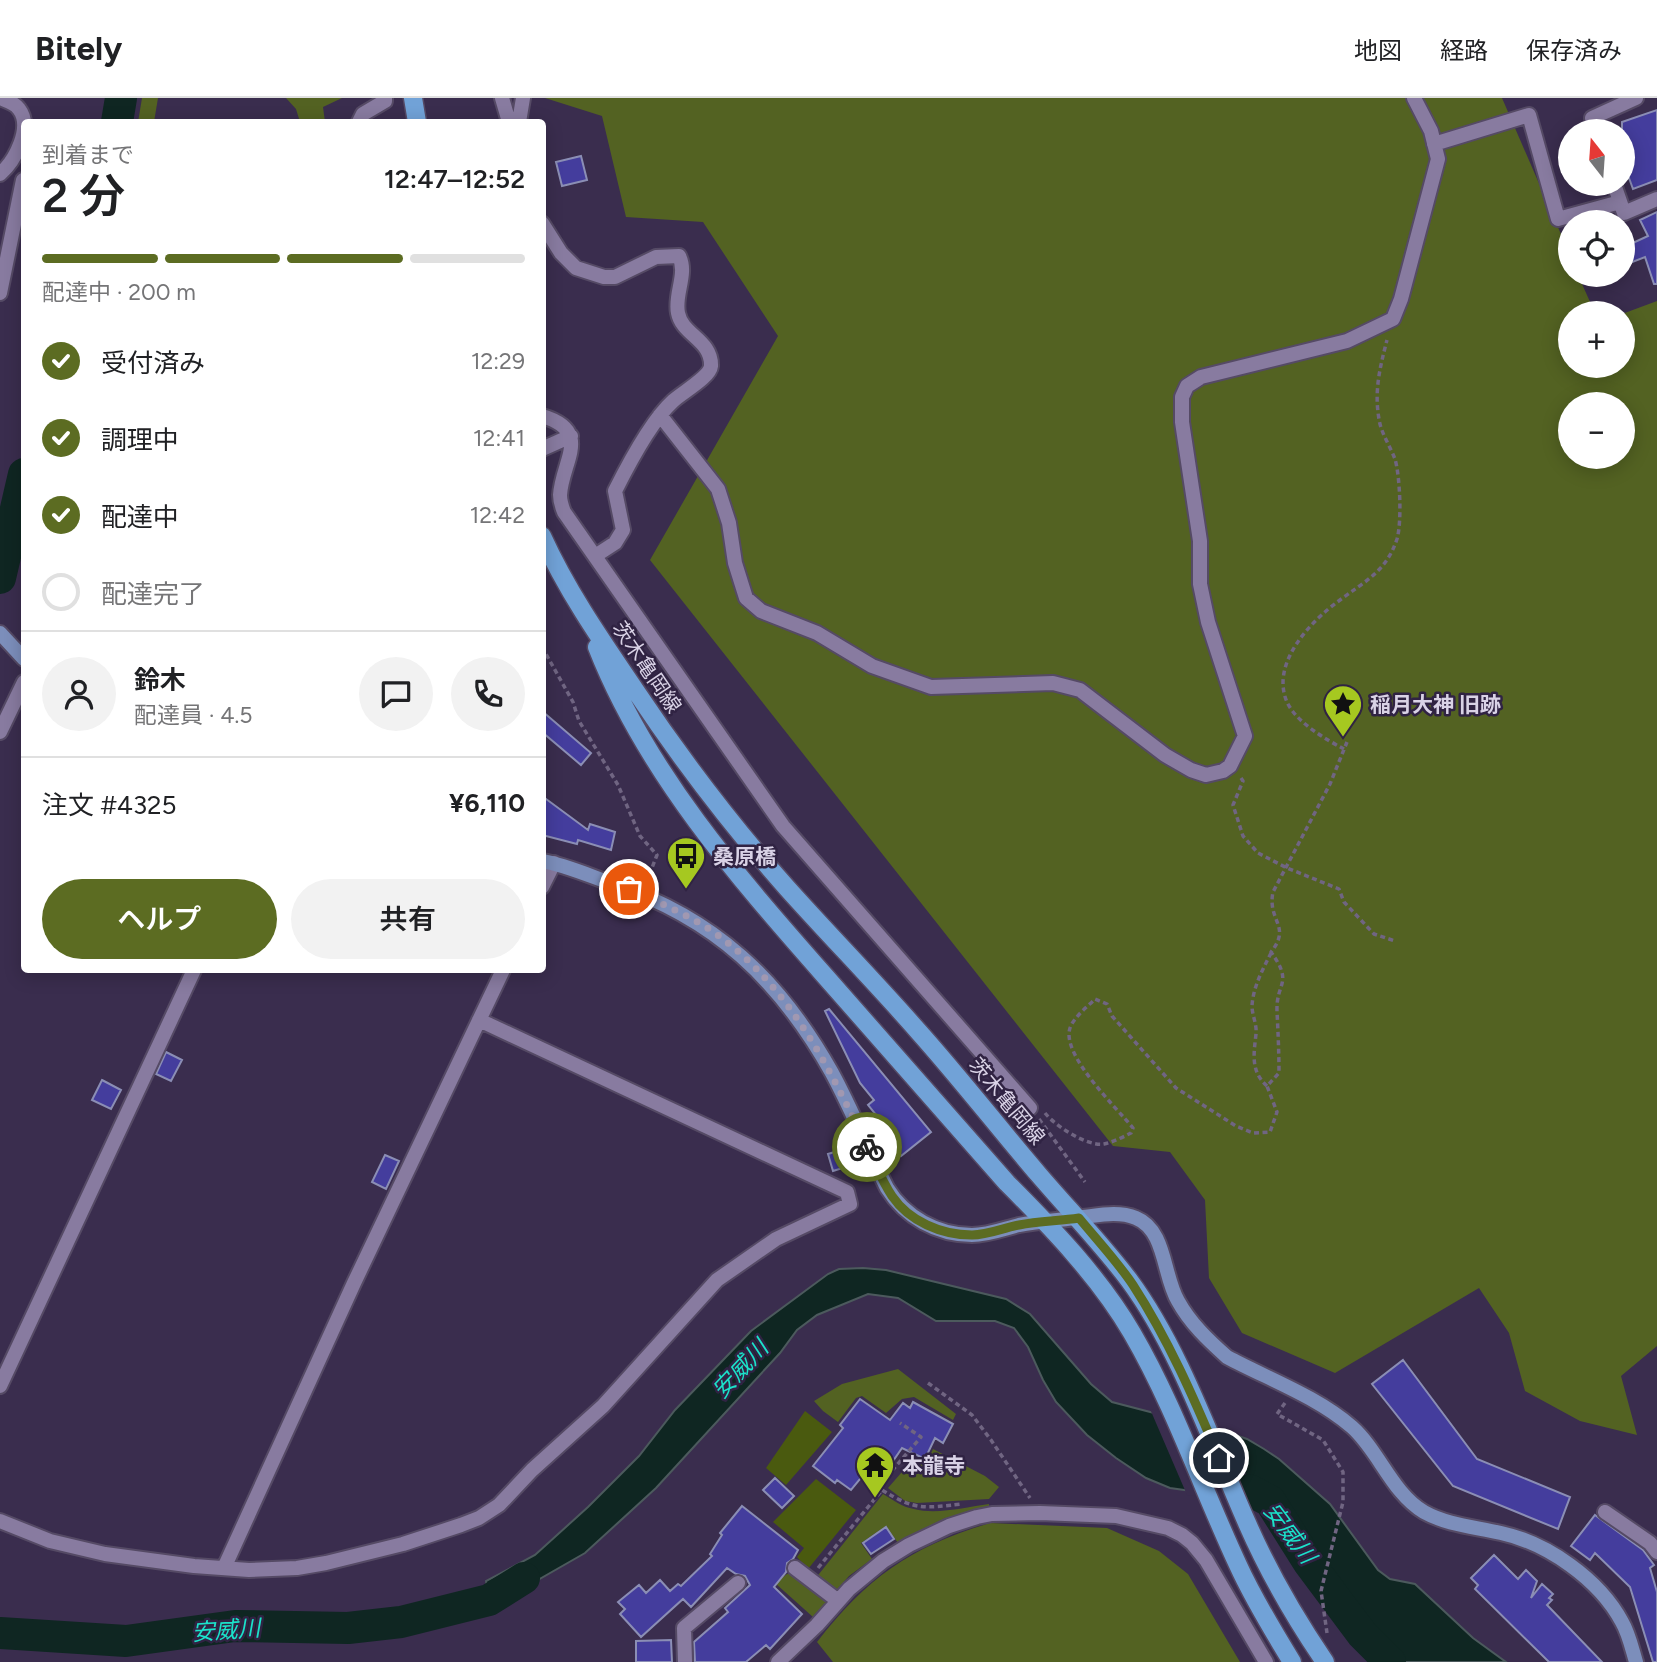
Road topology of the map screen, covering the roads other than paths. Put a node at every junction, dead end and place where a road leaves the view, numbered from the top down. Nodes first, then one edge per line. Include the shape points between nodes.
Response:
1 (0, 98) edge
2 (385, 98) edge
3 (413, 98) edge
4 (502, 98) edge
5 (523, 98) edge
6 (1414, 98) edge
7 (1636, 98) edge
8 (24, 119) edge
9 (360, 119) edge
10 (416, 119) edge
11 (508, 119) edge
12 (520, 119) edge
13 (1592, 119) edge
14 (21, 139) edge
15 (1434, 144) junction
16 (0, 174) edge
17 (21, 190) edge
18 (1618, 196) edge
19 (1657, 199) edge
20 (1620, 202) junction
21 (546, 230) edge
22 (0, 293) edge
23 (660, 415) junction
24 (546, 417) edge
25 (571, 436) junction
26 (546, 447) edge
27 (546, 545) edge
28 (595, 556) junction
29 (584, 614) junction
30 (0, 633) edge
31 (21, 656) edge
32 (21, 688) edge
33 (0, 732) edge
34 (548, 862) edge
35 (193, 973) edge
36 (502, 973) edge
37 (479, 1020) junction
38 (1030, 1108) road end
39 (1079, 1218) junction
40 (1046, 1222) junction
41 (0, 1385) edge
42 (1605, 1512) dead end
43 (0, 1521) edge
44 (1657, 1552) edge
45 (795, 1568) dead end
46 (224, 1569) junction
47 (738, 1583) dead end
48 (837, 1600) junction
49 (685, 1662) edge
50 (778, 1662) edge
51 (1266, 1662) edge
52 (1292, 1662) edge
53 (1325, 1662) edge
54 (1636, 1662) edge

1 - 8 street via 18,106
2 - 9 street
3 - 10 main road
4 - 11 street
5 - 12 street
6 - 15 street
7 - 13 street
14 - 16 street
15 - 20 street via 1529,115 1558,219
15 - 23 street via 1438,159 1392,319 1347,341 1200,377 1187,386 1182,397 1200,541 1200,584 1245,736 1223,771 1206,775 1191,770 1080,690 1053,683 931,687 872,666 817,633 761,611 746,598 718,489
17 - 22 street
18 - 20 street
19 - 20 street via 1624,213
21 - 23 street via 576,268 604,277 615,277 656,257 679,256 683,264 678,313 684,326 708,350 711,367 705,378
23 - 28 street via 615,491 623,530 615,543
24 - 25 street via 558,421
25 - 26 street
25 - 28 street via 572,451 559,496 564,512
27 - 29 main road, 茨木亀岡線
28 - 38 street via 783,826
29 - 39 main road, 茨木亀岡線 via 653,718 730,821
29 - 40 main road, 茨木亀岡線 via 634,726 706,835 768,911
30 - 31 street
32 - 33 street
34 - 40 street via 629,889 691,918 759,971 813,1042 887,1188 911,1215 945,1232 973,1235
35 - 41 street
36 - 37 street
37 - 46 street
37 - 46 street via 847,1192 850,1204 776,1239 717,1280 603,1406 499,1505 479,1518 403,1545 326,1563 271,1570
39 - 40 street
39 - 53 main road, 茨木亀岡線 via 1132,1284 1170,1348 1249,1527
39 - 54 street via 1121,1214 1146,1224 1160,1247 1177,1300 1214,1346 1328,1409 1353,1429 1424,1511 1456,1524 1534,1543 1577,1571 1622,1622
40 - 52 main road, 茨木亀岡線 via 1130,1330 1162,1390 1243,1576
42 - 44 street
43 - 46 street via 76,1548
45 - 48 street
47 - 49 street via 684,1628
48 - 50 street
48 - 51 street via 883,1561 935,1532 992,1514 1116,1516 1168,1528 1192,1543

